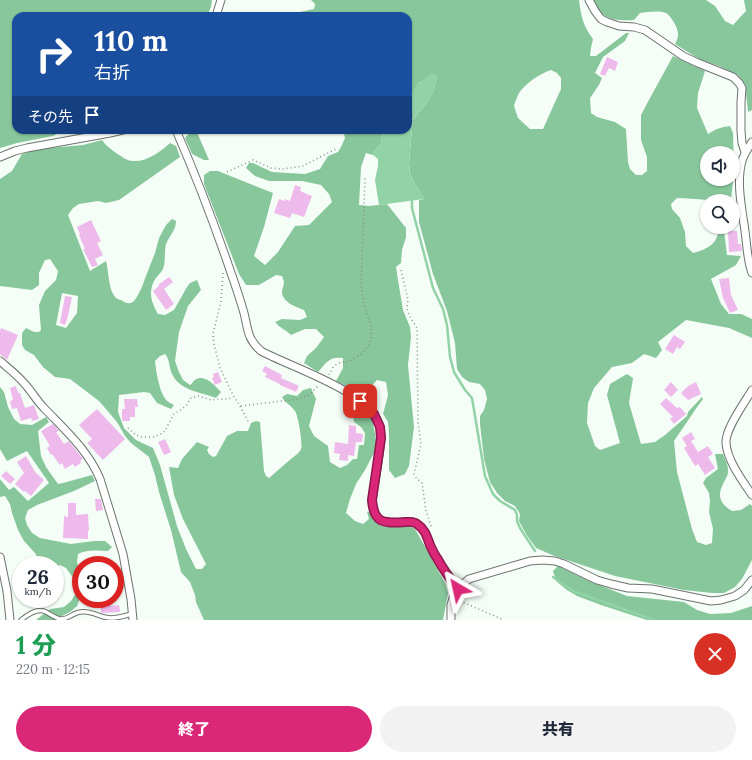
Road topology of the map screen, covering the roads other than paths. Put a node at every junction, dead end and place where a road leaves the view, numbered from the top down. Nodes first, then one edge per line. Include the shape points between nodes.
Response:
1 (221, 0) edge
2 (589, 0) edge
3 (217, 12) edge
4 (110, 134) edge
5 (178, 134) edge
6 (752, 142) edge
7 (746, 152) junction
8 (0, 157) edge
9 (752, 273) edge
10 (0, 361) edge
11 (752, 390) edge
12 (752, 495) edge
13 (0, 557) edge
14 (752, 580) edge
15 (458, 589) junction
16 (132, 617) edge
17 (10, 620) edge
18 (21, 620) edge
19 (451, 620) edge

1 - 3 street
2 - 7 street via 601,19 619,26 645,30 683,56 733,77 740,83 742,143
4 - 8 street via 15,150
5 - 15 street via 230,269 251,339 261,351 324,380 349,394 374,414 380,427 381,438 372,500 375,514 385,522 414,522 419,525 447,575
6 - 7 street
7 - 9 street via 740,174 741,200 747,254
10 - 16 street via 22,381 73,438 97,472 123,554
11 - 12 street via 732,423 726,442 732,463
13 - 17 street
14 - 15 street via 735,596 711,601 611,584 564,564 542,560 478,575
15 - 19 street via 451,605
16 - 18 lane via 105,618 89,612 80,612 60,619 39,610

